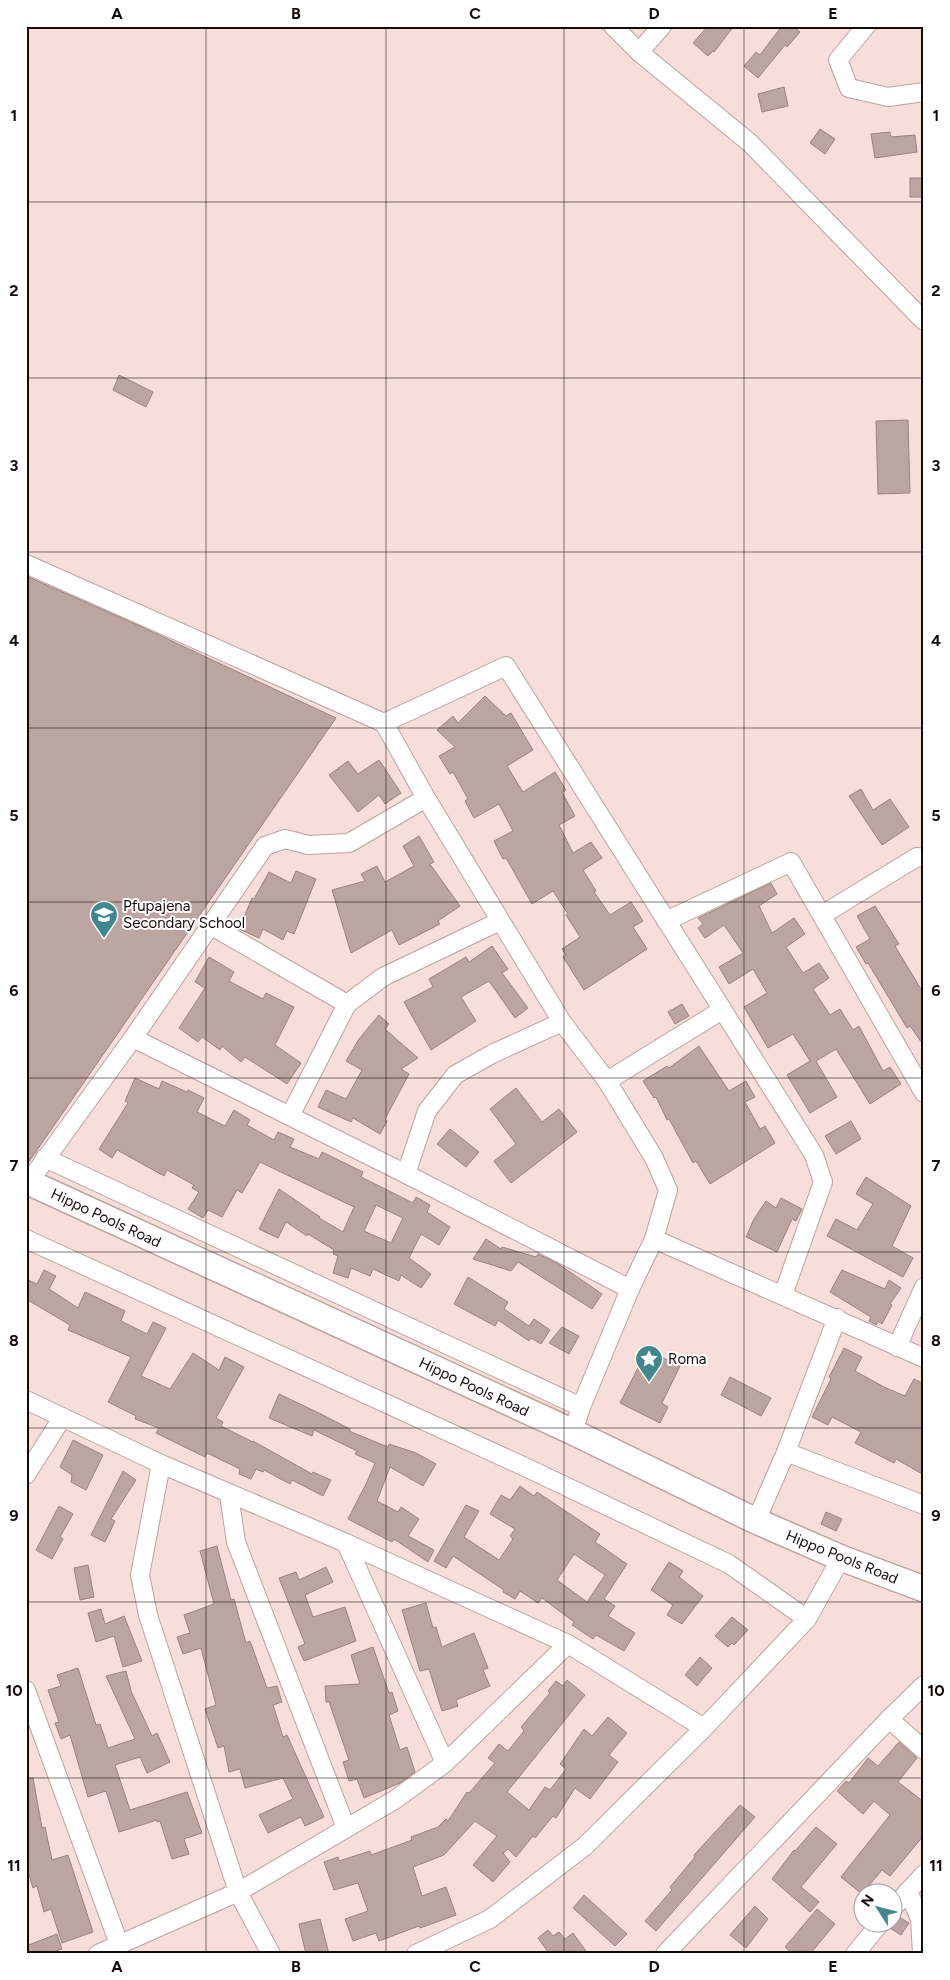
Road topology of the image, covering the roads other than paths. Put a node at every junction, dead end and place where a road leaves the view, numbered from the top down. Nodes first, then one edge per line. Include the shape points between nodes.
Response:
1 (613, 26) edge
2 (662, 26) edge
3 (866, 26) edge
4 (639, 52) junction
5 (924, 92) edge
6 (921, 312) edge
7 (26, 564) edge
8 (384, 723) junction
9 (426, 798) junction
10 (924, 858) edge
11 (822, 915) junction
12 (500, 921) junction
13 (666, 921) junction
14 (210, 924) junction
15 (347, 1004) junction
16 (722, 1010) junction
17 (562, 1022) junction
18 (133, 1038) junction
19 (607, 1081) junction
20 (924, 1093) edge
21 (290, 1116) junction
22 (44, 1158) junction
23 (406, 1174) junction
24 (27, 1183) edge
25 (654, 1239) junction
26 (26, 1240) edge
27 (924, 1287) edge
28 (630, 1288) junction
29 (783, 1295) junction
30 (837, 1318) junction
31 (897, 1347) junction
32 (924, 1358) edge
33 (26, 1400) edge
34 (581, 1406) junction
35 (62, 1418) junction
36 (573, 1432) junction
37 (786, 1452) junction
38 (161, 1464) junction
39 (26, 1475) edge
40 (229, 1495) junction
41 (924, 1505) edge
42 (756, 1521) junction
43 (346, 1543) junction
44 (841, 1558) junction
45 (924, 1589) edge
46 (807, 1620) junction
47 (568, 1644) junction
48 (924, 1685) edge
49 (26, 1690) edge
50 (889, 1719) junction
51 (704, 1728) junction
52 (924, 1750) edge
53 (445, 1763) junction
54 (346, 1828) junction
55 (924, 1874) edge
56 (908, 1890) junction
57 (238, 1892) junction
58 (902, 1897) edge
59 (873, 1932) edge
60 (120, 1944) junction
61 (98, 1954) edge
62 (271, 1954) edge
63 (416, 1954) edge
64 (665, 1954) edge
65 (855, 1954) edge
66 (922, 1954) edge

1 - 4 street
2 - 4 street
3 - 5 street via 838,60 849,88 888,97
4 - 6 street via 750,143
7 - 8 street
8 - 9 street
8 - 13 street via 506,666
9 - 12 street
9 - 14 street via 349,843 308,845 285,839 265,846
10 - 11 street via 917,857
11 - 13 street via 791,862
11 - 20 street
12 - 15 street via 382,977
12 - 17 street
13 - 16 street
14 - 15 street
14 - 18 street
15 - 21 street
16 - 19 street
16 - 29 street via 814,1154 822,1182
17 - 19 street
17 - 23 street via 455,1075 427,1111
18 - 21 street
18 - 22 street
19 - 25 street via 654,1158 668,1190
21 - 23 street
22 - 24 street
22 - 34 street
23 - 28 street
24 - 36 street, Hippo Pools Road
25 - 28 street
25 - 29 street
26 - 46 street via 523,1466 728,1564
27 - 31 street
28 - 34 street
29 - 30 street
30 - 31 street
30 - 37 street
31 - 32 street
33 - 35 street
34 - 36 street
35 - 38 street
35 - 39 street
36 - 42 street, Hippo Pools Road
37 - 41 street
37 - 42 street
38 - 40 street
38 - 57 street via 140,1575 148,1615
40 - 43 street
40 - 54 street via 236,1542
42 - 44 street, Hippo Pools Road
43 - 47 street
43 - 53 street
44 - 45 street, Hippo Pools Road
44 - 46 street
46 - 51 street
47 - 51 street
47 - 53 street
48 - 50 street
49 - 60 street
50 - 52 street
50 - 64 street
51 - 63 street via 585,1846 490,1919
53 - 54 street via 396,1799
54 - 57 street
55 - 56 street
56 - 58 street
56 - 66 street via 920,1919
57 - 60 street
57 - 62 street
59 - 65 street
60 - 61 street

